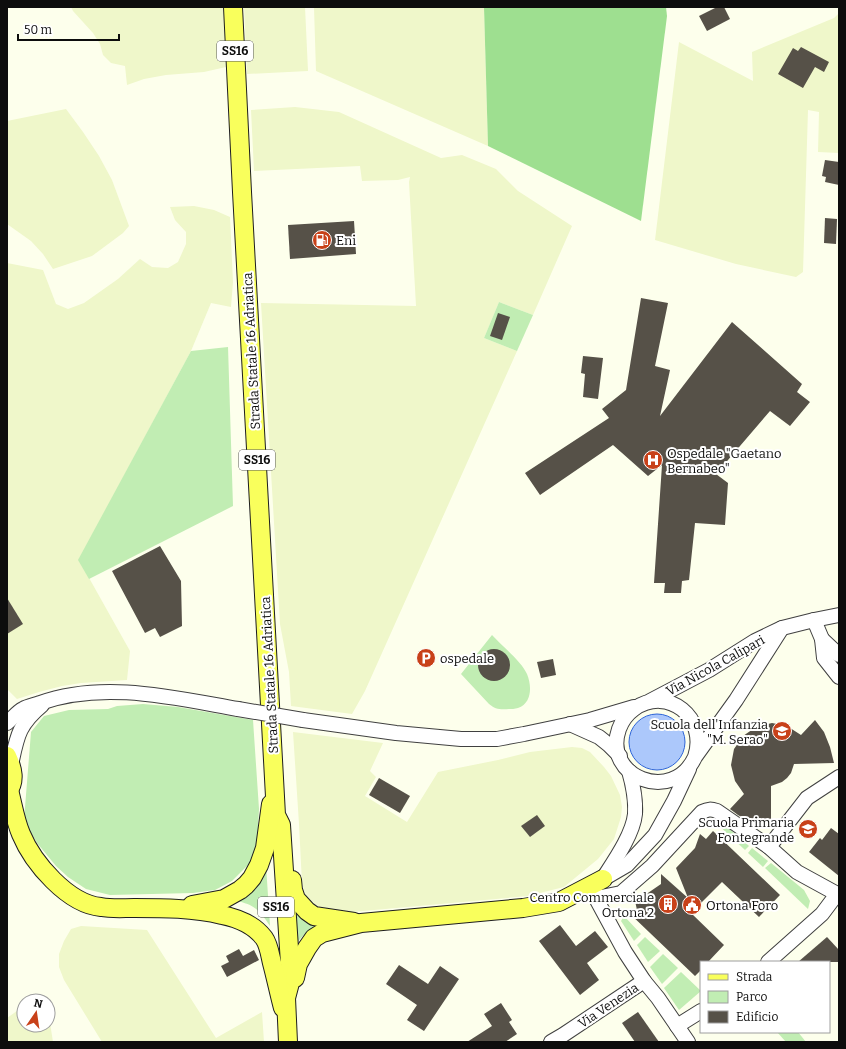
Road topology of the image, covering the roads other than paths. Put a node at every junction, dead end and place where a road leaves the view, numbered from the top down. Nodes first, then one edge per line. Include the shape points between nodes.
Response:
1 (233, 7) edge
2 (839, 615) edge
3 (814, 620) junction
4 (782, 628) junction
5 (822, 639) junction
6 (839, 655) edge
7 (839, 677) edge
8 (49, 700) junction
9 (644, 704) junction
10 (7, 723) edge
11 (570, 724) junction
12 (620, 756) junction
13 (9, 761) edge
14 (693, 761) junction
15 (629, 771) junction
16 (839, 777) edge
17 (275, 781) junction
18 (8, 792) edge
19 (7, 834) edge
20 (768, 847) junction
21 (34, 858) junction
22 (596, 888) junction
23 (838, 895) edge
24 (180, 908) junction
25 (361, 923) junction
26 (769, 961) edge
27 (644, 981) junction
28 (700, 1013) edge
29 (287, 1024) junction
30 (677, 1026) junction
31 (559, 1040) edge
32 (288, 1042) edge
33 (688, 1042) edge

1 - 17 main road, Strada Statale 16 Adriatica / SS16
2 - 3 street, Via Nicola Calipari
3 - 4 street, Via Nicola Calipari
3 - 5 street
4 - 9 street, Via Nicola Calipari
4 - 14 street, Via Nicola Calipari
5 - 6 street
5 - 7 street via 824,658
8 - 10 street via 22,710
8 - 11 street, bridge via 93,692 136,693 303,720 461,739 507,738
8 - 13 street via 36,710 20,730
9 - 11 street
9 - 12 street via 630,712 622,722 617,739
9 - 14 street via 668,703 685,712 698,735 698,749
11 - 12 street via 599,738
12 - 15 street
13 - 18 main road via 12,778
14 - 15 street via 679,776 662,782 650,782
14 - 22 street via 655,835 627,865
15 - 22 street via 635,804 633,823 616,858
16 - 20 street via 807,798
17 - 24 main road via 265,848 252,878 240,890 224,898
17 - 25 main road via 285,821 296,899 314,916
17 - 29 main road, Strada Statale 16 Adriatica / SS16 via 276,815 281,825 291,979 286,998
18 - 21 main road via 21,834
19 - 21 main road
20 - 22 street via 717,811 710,809 702,812 652,866 621,893
20 - 23 street via 797,872
21 - 24 main road via 45,872 73,897 94,906
22 - 25 main road via 559,902 524,908
22 - 27 street via 619,943
23 - 26 street via 822,914
24 - 29 main road via 228,916 254,927 260,933 270,953
25 - 29 main road via 322,933 306,948 298,964
27 - 30 street
27 - 31 street, Via Venezia
28 - 30 street
29 - 32 main road, Strada Statale 16 Adriatica / SS16
30 - 33 street

